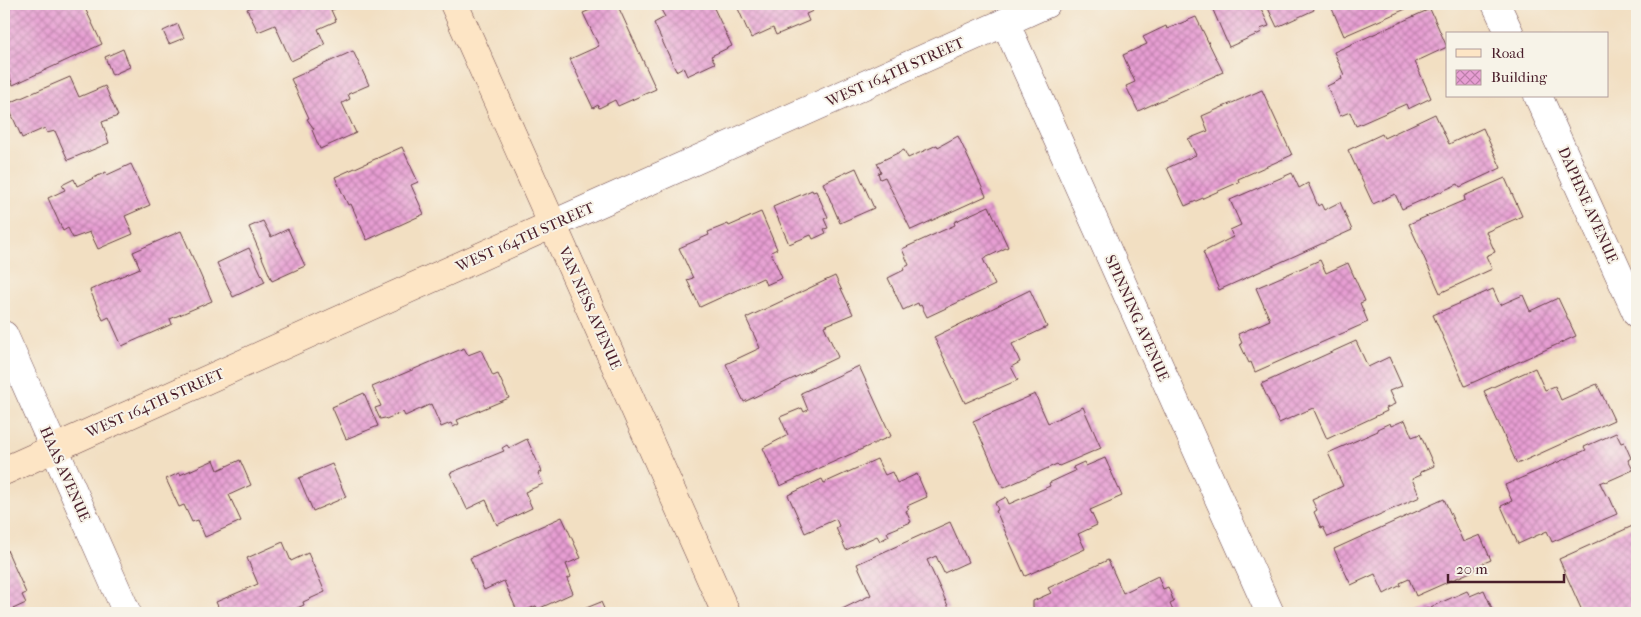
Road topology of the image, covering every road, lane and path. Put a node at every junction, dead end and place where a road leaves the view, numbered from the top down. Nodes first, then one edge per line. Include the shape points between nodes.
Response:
1 (454, 4) edge
2 (1046, 4) edge
3 (1496, 4) edge
4 (1005, 22) junction
5 (1509, 32) edge
6 (1539, 98) edge
7 (553, 224) junction
8 (1637, 314) edge
9 (4, 335) edge
10 (54, 449) junction
11 (4, 471) edge
12 (127, 613) edge
13 (726, 613) edge
14 (1270, 613) edge

1 - 7 main road, VAN NESS AVENUE
2 - 4 street, WEST 164TH STREET
3 - 5 street
4 - 7 street, WEST 164TH STREET
4 - 14 street, SPINNING AVENUE
6 - 8 street, DAPHNE AVENUE
7 - 10 main road, WEST 164TH STREET
7 - 13 main road, VAN NESS AVENUE
9 - 10 street, HAAS AVENUE
10 - 11 main road, WEST 164TH STREET
10 - 12 street, HAAS AVENUE

